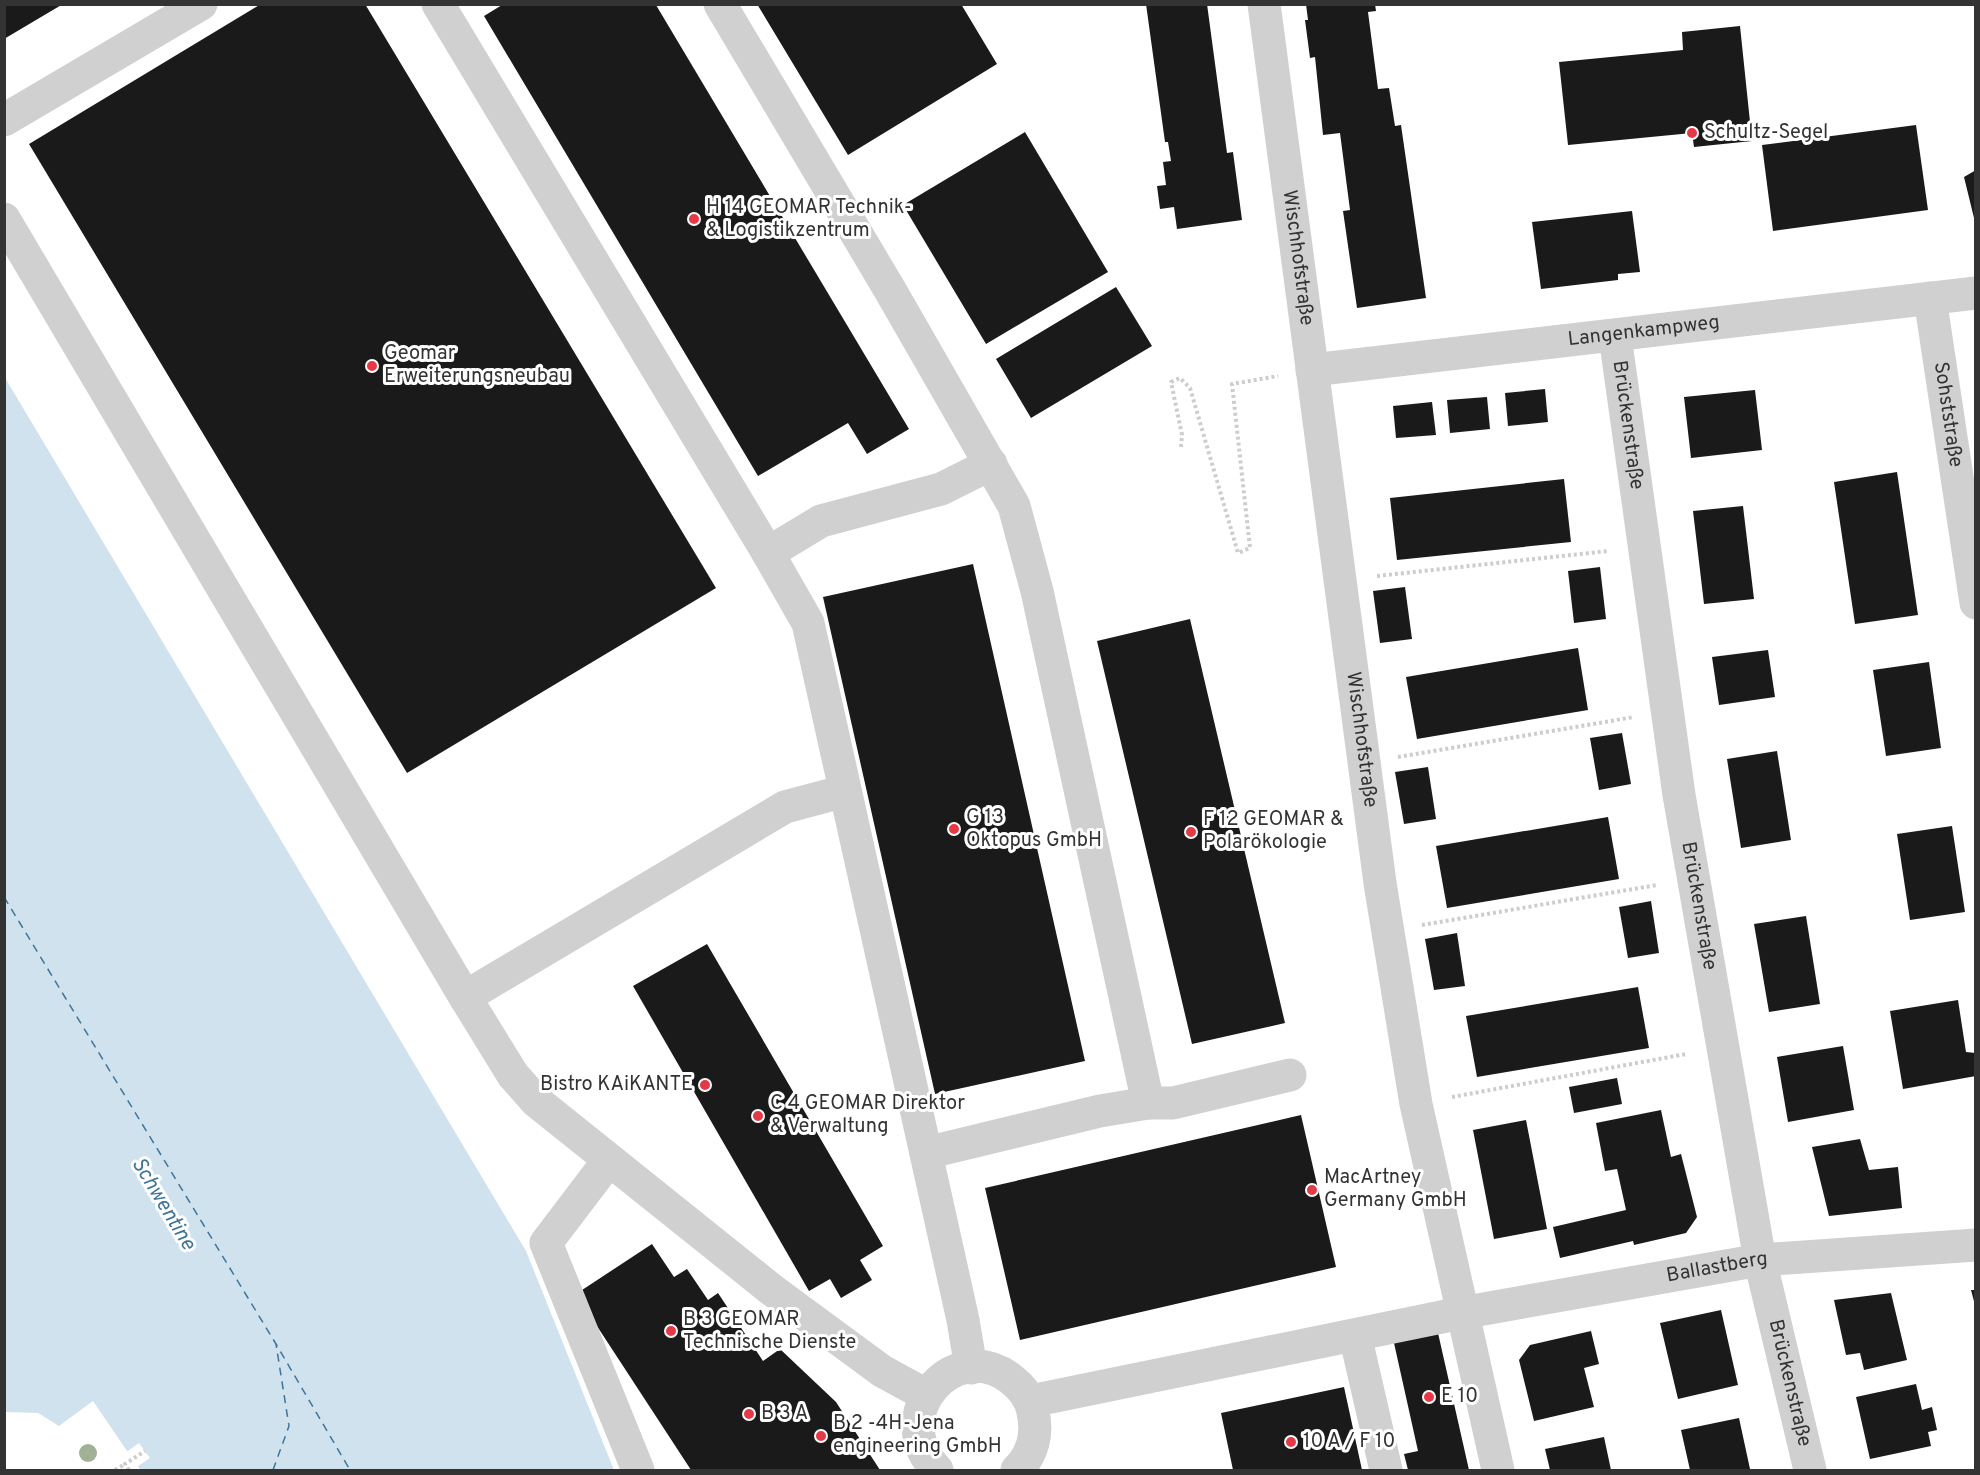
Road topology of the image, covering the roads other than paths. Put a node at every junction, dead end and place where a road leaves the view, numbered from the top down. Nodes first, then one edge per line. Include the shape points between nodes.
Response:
1 (201, 4) edge
2 (438, 4) edge
3 (720, 4) edge
4 (1264, 4) edge
5 (4, 120) edge
6 (4, 219) edge
7 (1976, 293) edge
8 (1930, 298) junction
9 (1615, 336) junction
10 (1312, 370) junction
11 (991, 464) junction
12 (768, 553) junction
13 (1976, 603) edge
14 (845, 790) junction
15 (465, 997) junction
16 (1290, 1075) dead end
17 (1148, 1103) junction
18 (926, 1153) junction
19 (609, 1160) junction
20 (1976, 1245) edge
21 (1760, 1260) junction
22 (1461, 1313) junction
23 (1355, 1335) junction
24 (971, 1368) junction
25 (926, 1395) junction
26 (1031, 1401) junction
27 (638, 1470) edge
28 (936, 1470) edge
29 (1019, 1470) edge
30 (1386, 1470) edge
31 (1498, 1470) edge
32 (1810, 1470) edge

1 - 5 street
2 - 12 street
3 - 11 street
4 - 10 street, Wischhofstraße
6 - 15 street
7 - 8 street, Langenkampweg
8 - 9 street, Langenkampweg
8 - 13 street, Sohststraße
9 - 10 street, Langenkampweg
9 - 21 street, Brückenstraße via 1693,879
10 - 22 street, Wischhofstraße via 1364,762 1416,1104
11 - 12 street via 941,489 821,521
11 - 17 street via 1014,506 1037,591
12 - 14 street via 808,623
14 - 15 street via 785,807
14 - 18 street
15 - 19 street via 522,1086
16 - 17 street via 1173,1103
17 - 18 street
18 - 24 street
19 - 25 street via 788,1302 882,1371
19 - 27 street via 546,1243
20 - 21 street, Ballastberg
21 - 22 street, Ballastberg
21 - 32 street, Brückenstraße
22 - 23 street, Ballastberg
22 - 31 street, Wischhofstraße
23 - 26 street, Ballastberg
23 - 30 street
24 - 25 street via 938,1381
24 - 26 street via 989,1368 1006,1375
25 - 28 street via 917,1428 920,1446
26 - 29 street via 1036,1425 1032,1449

